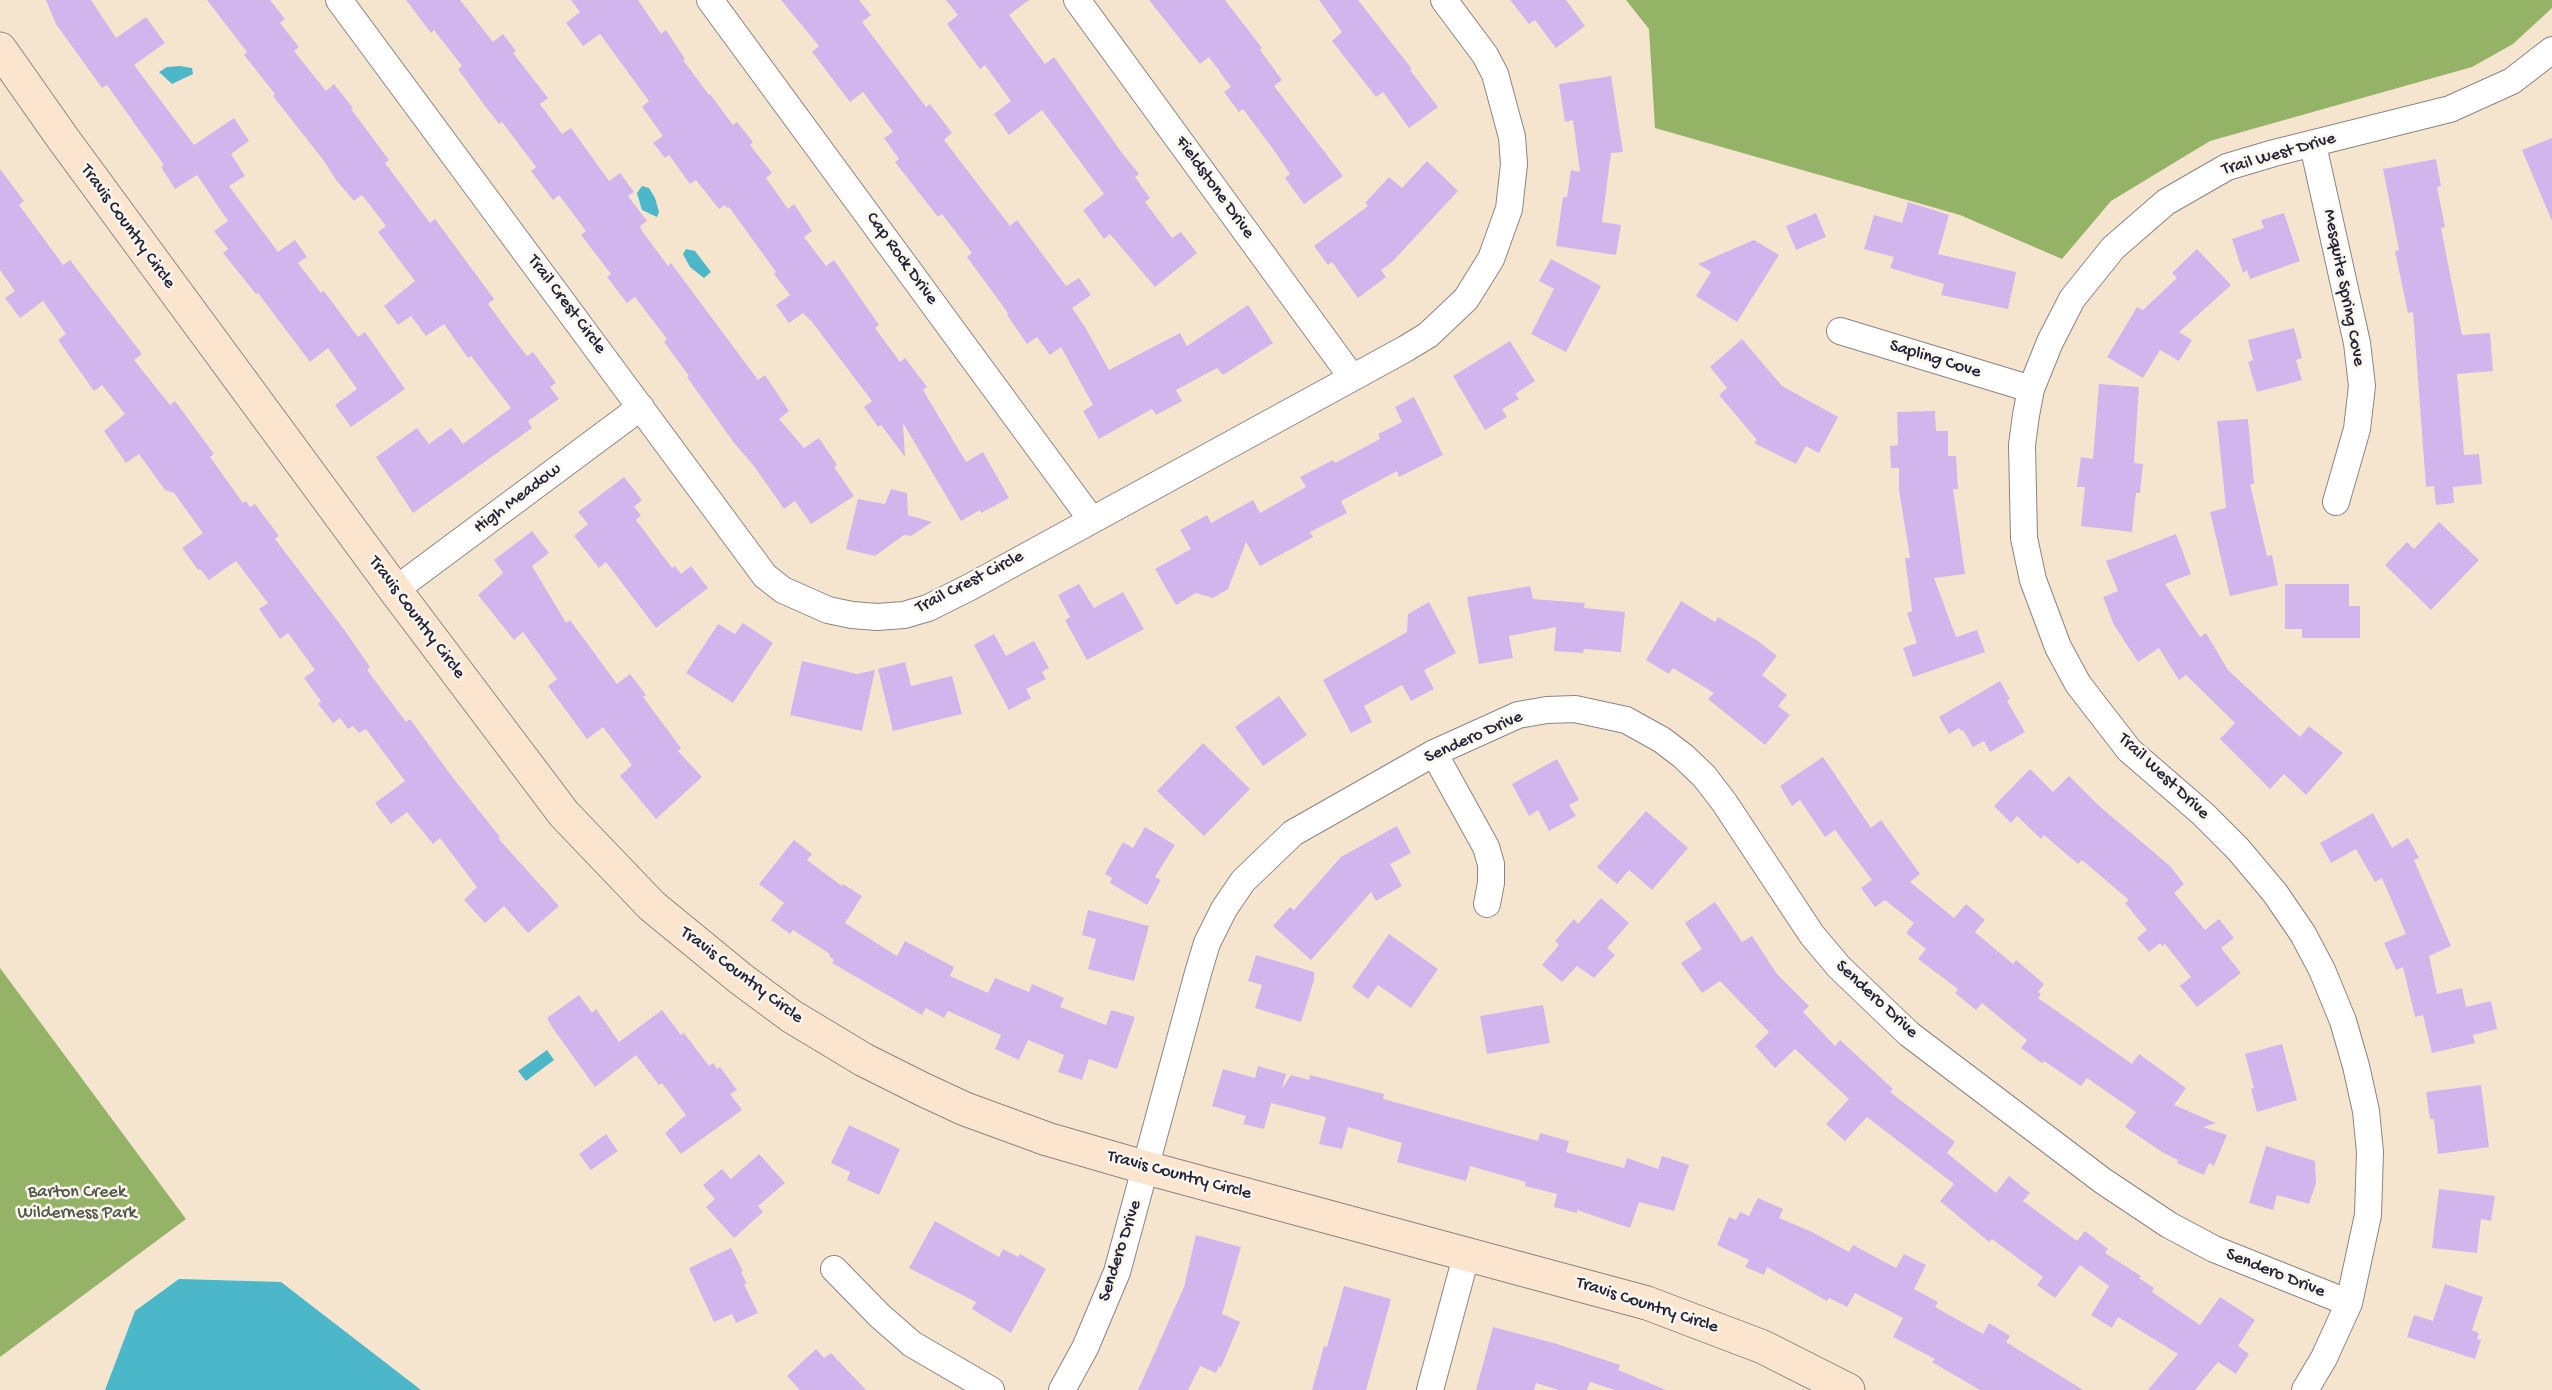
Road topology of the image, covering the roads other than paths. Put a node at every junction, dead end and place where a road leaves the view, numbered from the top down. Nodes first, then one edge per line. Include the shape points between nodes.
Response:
1 (339, 0) edge
2 (710, 0) edge
3 (1077, 0) edge
4 (1444, 0) edge
5 (0, 49) edge
6 (2552, 50) edge
7 (2313, 145) junction
8 (1840, 332) dead end
9 (1351, 376) junction
10 (2031, 390) junction
11 (641, 407) junction
12 (2336, 502) dead end
13 (1091, 519) junction
14 (395, 590) junction
15 (1434, 753) junction
16 (1486, 904) dead end
17 (1146, 1168) junction
18 (1467, 1253) junction
19 (834, 1269) dead end
20 (2349, 1303) junction
21 (992, 1390) edge
22 (1062, 1390) edge
23 (1430, 1390) edge
24 (1848, 1390) edge
25 (2305, 1390) edge

1 - 11 street, Trail Crest Circle
2 - 13 street, Cap Rock Drive
3 - 9 street, Fieldstone Drive
4 - 9 street, Trail Crest Circle via 1485,55 1504,100 1514,164 1509,209 1491,259 1466,299 1428,335
5 - 14 street, Travis Country Circle
6 - 7 street, Trail West Drive via 2512,81 2450,109
7 - 10 street, Trail West Drive via 2227,168 2166,202 2143,220 2113,248 2072,299
7 - 12 street, Mesquite Spring Cove via 2357,343 2362,386 2357,429
8 - 10 street, Sapling Cove
9 - 13 street, Trail Crest Circle
10 - 20 street, Trail West Drive via 2022,446 2024,538 2033,580 2058,647 2078,684 2129,750 2210,821 2275,893 2307,943 2343,1021 2366,1111 2370,1152 2368,1215
11 - 13 street, Trail Crest Circle via 765,576 783,590 828,610 877,617 928,608
11 - 14 street, High Meadow
14 - 17 street, Travis Country Circle via 564,814 652,906 741,980 800,1022 924,1090 1047,1139
15 - 16 street via 1486,847 1491,864
15 - 17 street, Sendero Drive via 1293,833 1243,881 1208,943
15 - 20 street, Sendero Drive via 1518,715 1547,710 1604,714 1645,730 1704,776 1812,935 1839,968 1909,1034 2169,1225 2251,1266
17 - 18 street, Travis Country Circle
17 - 22 street, Sendero Drive via 1117,1272
18 - 23 street
18 - 24 street, Travis Country Circle via 1592,1286 1707,1324
19 - 21 street via 912,1344
20 - 25 street, Trail West Drive

